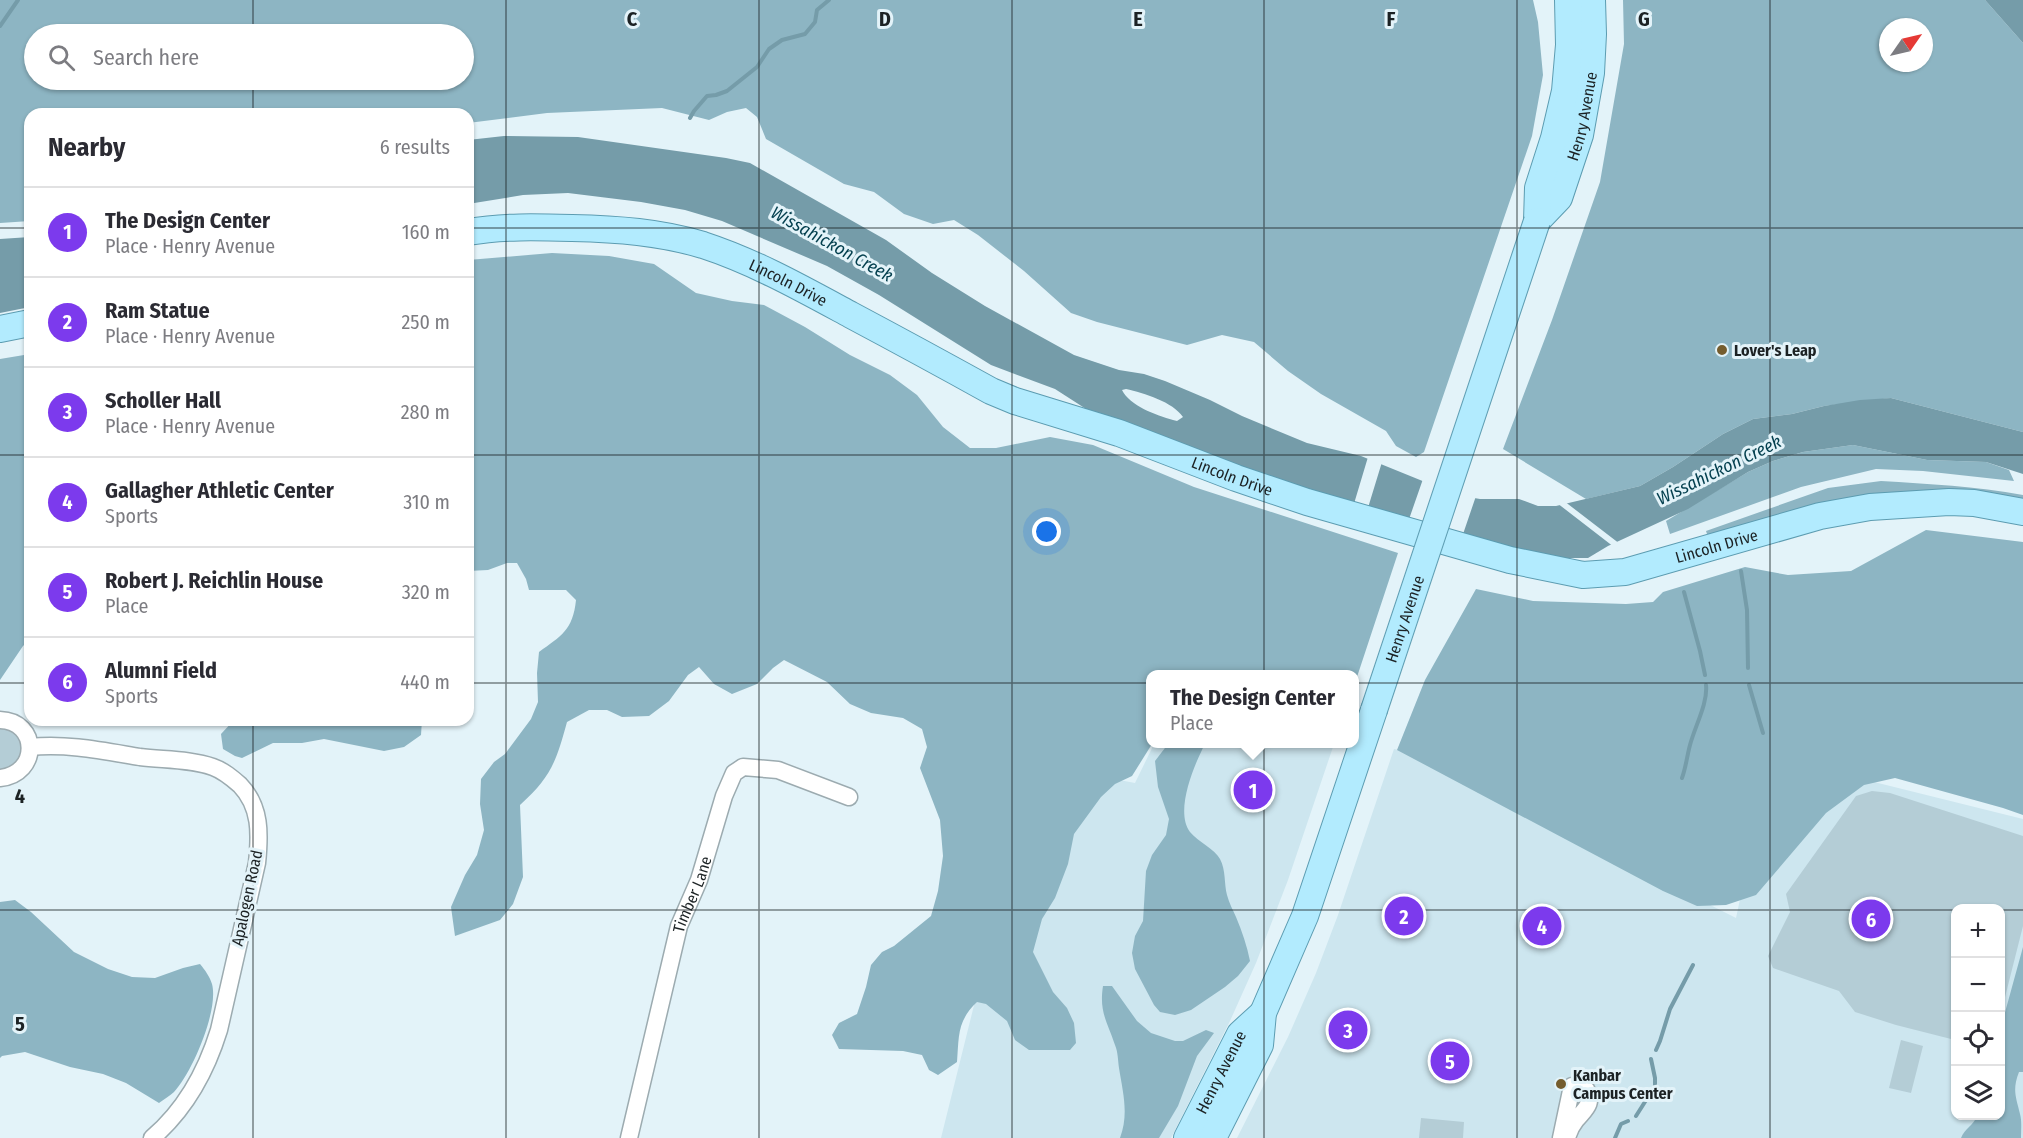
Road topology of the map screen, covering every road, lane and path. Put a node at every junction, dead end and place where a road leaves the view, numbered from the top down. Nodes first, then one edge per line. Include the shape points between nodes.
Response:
1 (1569, 0) edge
2 (1592, 0) edge
3 (1538, 221) junction
4 (474, 231) edge
5 (474, 247) edge
6 (24, 324) edge
7 (0, 329) edge
8 (24, 341) edge
9 (0, 345) edge
10 (2023, 512) edge
11 (2023, 527) edge
12 (0, 720) edge
13 (30, 747) junction
14 (0, 778) edge
15 (849, 797) dead end
16 (1263, 1013) junction
17 (152, 1138) edge
18 (629, 1138) edge
19 (1187, 1138) edge
20 (1213, 1138) edge
21 (1561, 1138) edge
22 (1567, 1138) edge

1 - 3 main road, Henry Avenue via 1565,91 1538,188
2 - 3 main road, Henry Avenue via 1591,73 1580,135 1558,198
3 - 16 main road, Henry Avenue, bridge via 1305,916
4 - 10 main road, Lincoln Drive via 522,227 605,229 702,245 786,280 1015,401 1119,432 1307,502 1564,572 1625,572 1820,516 1870,507 1958,503
5 - 11 main road, Lincoln Drive via 510,243 607,245 657,251 710,264 779,295 1006,414 1102,438 1314,516 1560,587 1628,587 1823,531 1872,522 1949,518
6 - 7 main road
8 - 9 main road
12 - 13 street via 22,729
13 - 14 street via 26,765 10,777
13 - 17 street, Apalogen Road via 80,748 214,767 247,792 257,815 257,863 212,1052 187,1101
15 - 18 street, Timber Lane via 778,770 743,767 734,773 699,880 679,926
16 - 19 main road, Henry Avenue via 1240,1034
16 - 20 main road, Henry Avenue via 1260,1045
21 - 22 street via 1572,1086 1586,1089 1589,1106

